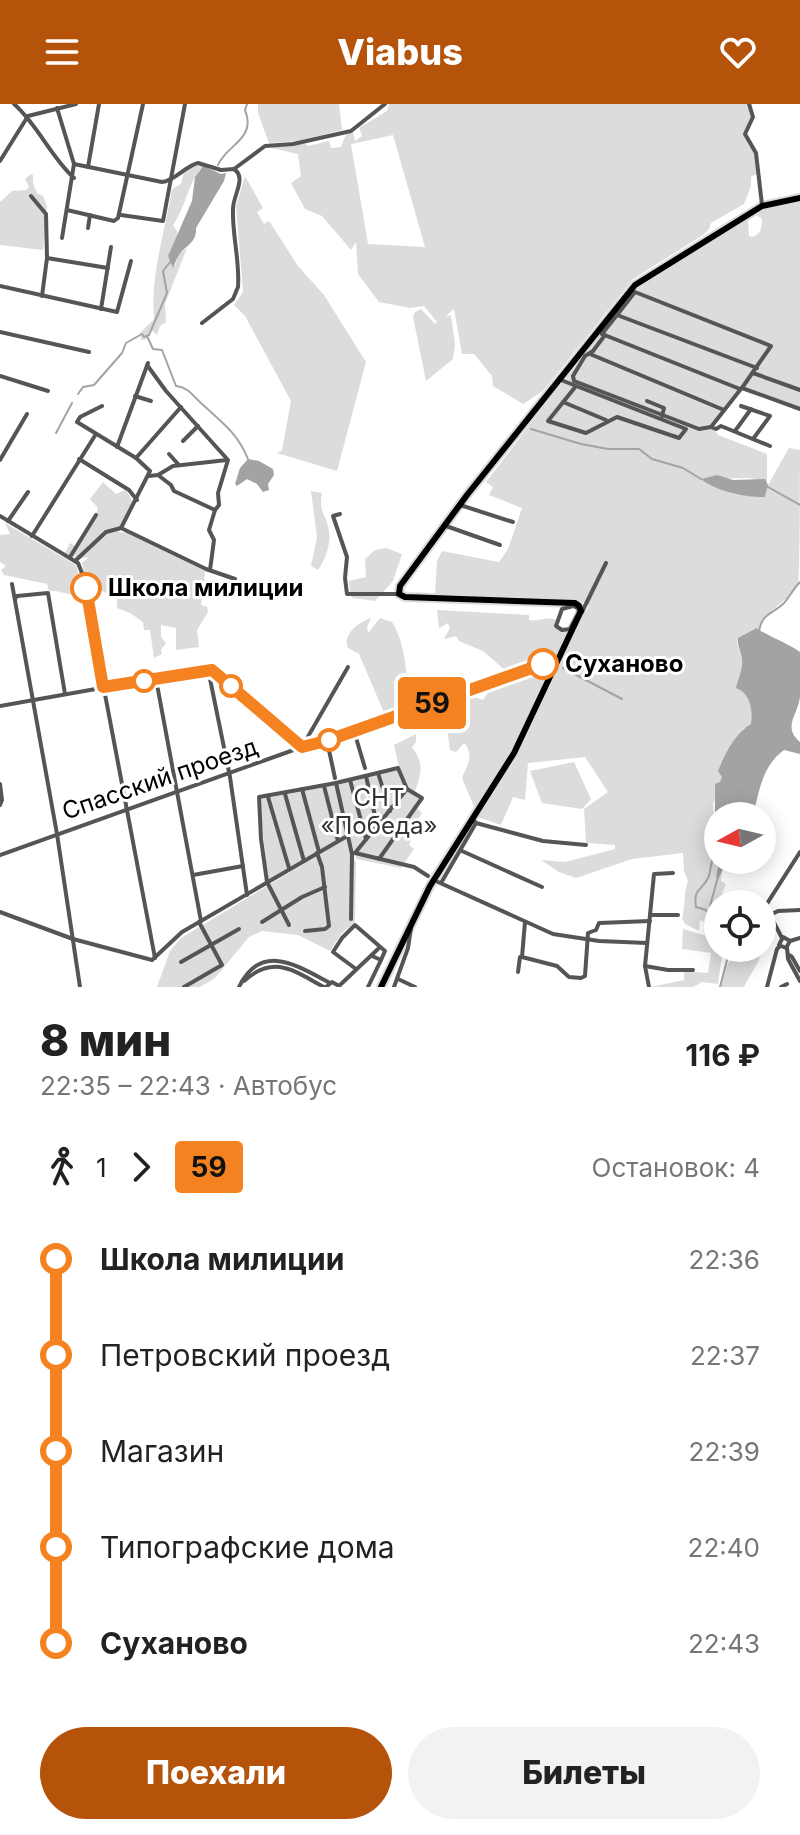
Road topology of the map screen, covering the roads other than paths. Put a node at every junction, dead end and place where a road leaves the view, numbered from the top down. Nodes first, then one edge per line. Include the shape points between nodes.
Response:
1 (14, 104) edge
2 (76, 104) edge
3 (99, 104) edge
4 (143, 104) edge
5 (185, 104) edge
6 (385, 104) edge
7 (749, 104) edge
8 (57, 108) junction
9 (28, 116) junction
10 (0, 147) edge
11 (6, 151) junction
12 (0, 161) edge
13 (74, 163) junction
14 (88, 167) junction
15 (236, 171) junction
16 (128, 175) junction
17 (173, 177) junction
18 (74, 178) junction
19 (31, 196) dead end
20 (800, 198) edge
21 (762, 205) junction
22 (67, 210) junction
23 (90, 215) junction
24 (120, 215) junction
25 (88, 228) dead end
26 (62, 238) dead end
27 (111, 247) dead end
28 (47, 258) junction
29 (131, 261) dead end
30 (108, 268) junction
31 (0, 286) edge
32 (632, 292) junction
33 (42, 296) junction
34 (101, 309) junction
35 (617, 315) junction
36 (202, 323) dead end
37 (0, 332) edge
38 (601, 334) junction
39 (89, 352) dead end
40 (590, 353) junction
41 (757, 368) junction
42 (753, 373) junction
43 (0, 376) edge
44 (559, 379) junction
45 (576, 386) junction
46 (741, 388) junction
47 (800, 390) edge
48 (48, 391) dead end
49 (135, 396) junction
50 (151, 401) dead end
51 (647, 401) dead end
52 (563, 402) junction
53 (102, 406) dead end
54 (741, 406) dead end
55 (181, 407) junction
56 (751, 409) junction
57 (800, 409) edge
58 (724, 410) junction
59 (27, 414) dead end
60 (662, 416) junction
61 (607, 420) junction
62 (198, 426) junction
63 (711, 427) junction
64 (735, 431) junction
65 (96, 434) junction
66 (753, 439) junction
67 (183, 441) dead end
68 (770, 446) dead end
69 (117, 447) junction
70 (169, 454) dead end
71 (136, 458) junction
72 (79, 459) junction
73 (0, 460) edge
74 (228, 460) junction
75 (178, 464) junction
76 (149, 473) junction
77 (158, 475) junction
78 (28, 492) dead end
79 (137, 500) junction
80 (460, 505) junction
81 (215, 510) junction
82 (340, 514) dead end
83 (96, 515) dead end
84 (0, 517) edge
85 (8, 521) junction
86 (513, 522) dead end
87 (444, 526) junction
88 (121, 528) junction
89 (32, 536) junction
90 (500, 545) dead end
91 (72, 560) junction
92 (606, 563) dead end
93 (210, 570) junction
94 (235, 579) dead end
95 (12, 584) dead end
96 (399, 594) junction
97 (15, 599) junction
98 (579, 611) junction
99 (558, 661) junction
100 (348, 667) dead end
101 (208, 669) junction
102 (156, 679) junction
103 (103, 687) junction
104 (65, 694) junction
105 (32, 700) junction
106 (0, 706) edge
107 (354, 731) junction
108 (327, 741) junction
109 (302, 747) junction
110 (365, 768) dead end
111 (378, 773) junction
112 (229, 774) junction
113 (366, 776) junction
114 (350, 779) junction
115 (336, 781) junction
116 (0, 784) edge
117 (324, 786) junction
118 (302, 789) junction
119 (407, 789) junction
120 (176, 792) junction
121 (285, 794) junction
122 (268, 797) junction
123 (0, 805) edge
124 (126, 810) junction
125 (390, 811) junction
126 (474, 821) junction
127 (378, 825) junction
128 (57, 834) junction
129 (349, 835) junction
130 (366, 839) junction
131 (338, 841) junction
132 (586, 845) dead end
133 (462, 851) junction
134 (318, 852) junction
135 (354, 854) junction
136 (0, 855) edge
137 (799, 855) edge
138 (379, 859) junction
139 (304, 861) junction
140 (243, 866) junction
141 (289, 869) junction
142 (673, 873) dead end
143 (193, 875) junction
144 (428, 876) dead end
145 (267, 882) junction
146 (325, 887) junction
147 (542, 887) dead end
148 (776, 890) edge
149 (247, 895) junction
150 (283, 909) junction
151 (800, 910) edge
152 (0, 912) edge
153 (776, 912) edge
154 (650, 915) junction
155 (678, 915) dead end
156 (351, 919) dead end
157 (650, 921) junction
158 (200, 922) junction
159 (262, 922) dead end
160 (413, 922) junction
161 (525, 922) junction
162 (289, 925) dead end
163 (776, 926) edge
164 (239, 929) dead end
165 (305, 931) dead end
166 (782, 938) junction
167 (800, 938) edge
168 (73, 939) junction
169 (587, 940) junction
170 (647, 943) junction
171 (211, 944) junction
172 (788, 944) junction
173 (780, 946) junction
174 (379, 948) junction
175 (521, 954) junction
176 (789, 955) junction
177 (372, 956) junction
178 (155, 958) junction
179 (381, 960) junction
180 (181, 962) dead end
181 (645, 966) junction
182 (392, 967) junction
183 (356, 969) junction
184 (401, 970) junction
185 (693, 970) dead end
186 (800, 971) edge
187 (518, 972) dead end
188 (800, 981) edge
189 (396, 983) edge
190 (787, 984) dead end
191 (240, 986) edge
192 (327, 986) edge
193 (340, 986) edge
194 (80, 987) edge
195 (184, 987) edge
196 (368, 987) edge
197 (381, 987) edge
198 (402, 987) edge
199 (414, 987) edge
200 (649, 987) edge
201 (767, 987) edge
202 (781, 987) edge

1 - 9 street
2 - 8 street
3 - 14 street
4 - 16 street
5 - 17 street
6 - 15 street via 351,131 265,146
7 - 21 street via 753,117 745,134 756,153
8 - 9 street
8 - 13 street
9 - 11 street
9 - 18 street
10 - 11 street
11 - 12 street
13 - 14 street
13 - 18 street
14 - 16 street
15 - 17 street via 198,163
15 - 36 street via 241,179 233,207 238,287 233,299
16 - 17 street via 167,183
16 - 24 street
17 - 24 street via 163,221
18 - 22 street
19 - 28 street via 46,214
20 - 21 main road
21 - 32 main road via 648,275
22 - 23 street
22 - 26 street
23 - 24 street via 114,221
23 - 25 street
27 - 30 street
28 - 30 street
28 - 33 street
29 - 34 street via 117,312
30 - 34 street
31 - 33 street
32 - 35 street
32 - 38 main road
32 - 41 street via 771,346
33 - 34 street
35 - 38 street
35 - 41 street
37 - 39 street
38 - 40 street
38 - 44 main road
38 - 46 street
40 - 58 street
40 - 60 street via 574,381
41 - 42 street
42 - 46 street
42 - 47 street
43 - 48 street
44 - 45 street
44 - 80 main road
45 - 52 street
45 - 61 street via 686,429 679,438 617,417
46 - 57 street
46 - 58 street
49 - 50 street
49 - 55 street via 147,364
49 - 69 street
51 - 60 street via 664,408
52 - 61 street
52 - 61 street via 548,421 586,433
53 - 65 street via 77,419
54 - 56 street
55 - 62 street
55 - 71 street
56 - 64 street
56 - 66 street via 770,416
58 - 63 street
59 - 73 street
60 - 63 street via 699,429
62 - 67 street
62 - 74 street
63 - 64 street
64 - 66 street
65 - 69 street
65 - 72 street
66 - 68 street
69 - 71 street
70 - 75 street
71 - 76 street
72 - 79 street
72 - 89 street
74 - 75 street
74 - 81 street
75 - 77 street
76 - 77 street
76 - 79 street
77 - 81 street via 174,491
78 - 85 street
79 - 88 street
80 - 86 street
80 - 87 main road
81 - 93 street via 209,530 214,540
82 - 96 street via 333,516 347,557 347,594
83 - 91 street
84 - 85 street
85 - 89 street
87 - 90 street
87 - 96 main road
88 - 91 street via 106,532
88 - 93 street
89 - 91 street
91 - 103 street via 82,573
92 - 98 street
93 - 94 street
95 - 97 street
96 - 98 main road via 575,603
97 - 104 street via 48,593
97 - 105 street
98 - 98 street via 570,629 556,626 562,609
98 - 99 main road
99 - 107 street, Спасский проезд
99 - 126 main road
100 - 109 street
101 - 102 street
101 - 109 street
101 - 112 street
102 - 103 street
102 - 120 street
103 - 104 street
103 - 124 street
104 - 105 street
105 - 106 street
105 - 128 street
107 - 108 street, Спасский проезд
107 - 110 street
108 - 109 street, Спасский проезд
108 - 115 street
109 - 112 street, Спасский проезд
111 - 113 street
111 - 119 street via 398,768
111 - 125 street
112 - 120 street, Спасский проезд
112 - 140 street
113 - 114 street
113 - 127 street
114 - 115 street
114 - 130 street
115 - 117 street
115 - 129 street
116 - 123 street
117 - 118 street
117 - 131 street
118 - 121 street
118 - 134 street
119 - 125 street
119 - 138 street via 422,798
120 - 124 street, Спасский проезд
120 - 143 street
121 - 122 street
121 - 139 street
122 - 141 street
122 - 145 street via 259,797
124 - 128 street, Спасский проезд
124 - 178 street
125 - 127 street
126 - 132 street via 543,841
126 - 133 street
126 - 160 main road via 430,886
127 - 130 street
128 - 136 street, Спасский проезд
128 - 168 street
129 - 131 street
129 - 135 street
130 - 135 street
131 - 134 street
133 - 147 street
133 - 161 street via 440,882
134 - 139 street
134 - 146 street
135 - 138 street
135 - 156 street
137 - 148 street
138 - 144 street
139 - 141 street
140 - 143 street
140 - 149 street
141 - 145 street
142 - 154 street via 654,874
143 - 158 street
145 - 149 street
145 - 150 street
146 - 150 street
146 - 165 street via 329,926
149 - 158 street
150 - 159 street
150 - 162 street
151 - 153 street
152 - 168 street
154 - 155 street
154 - 157 street
157 - 169 street via 602,921
157 - 170 street
158 - 171 street
158 - 178 street
160 - 182 main road
160 - 184 street
161 - 169 street
161 - 175 street
163 - 166 street
164 - 171 street
166 - 172 street
166 - 173 street
167 - 172 street
168 - 178 street via 147,961
168 - 194 street
169 - 170 street
169 - 175 street via 581,978
170 - 181 street
171 - 180 street
171 - 195 street via 222,965
172 - 173 street
172 - 176 street
173 - 201 street
174 - 177 street
174 - 179 street via 385,951
174 - 183 street via 355,925 348,931 333,952
175 - 187 street
176 - 186 street
176 - 188 street
177 - 179 street
177 - 183 street
179 - 196 street
181 - 185 street
181 - 200 street
182 - 184 street via 399,964
182 - 197 main road
183 - 193 street
184 - 189 street
189 - 198 street
189 - 199 street
190 - 202 street
191 - 192 street via 259,970 282,966
192 - 193 street

